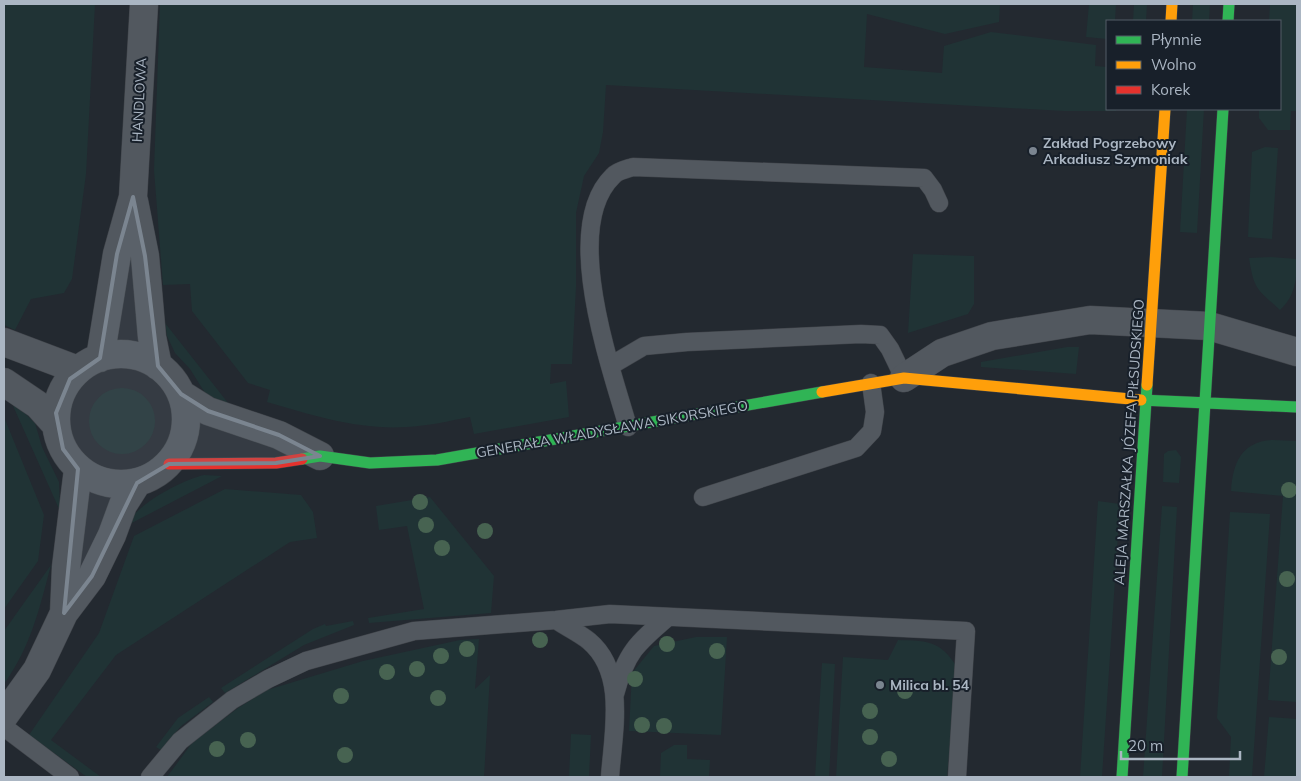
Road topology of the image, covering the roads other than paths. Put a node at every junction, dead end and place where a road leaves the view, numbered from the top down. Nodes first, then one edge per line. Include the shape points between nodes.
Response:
1 (144, 4) edge
2 (1172, 4) edge
3 (1230, 4) edge
4 (1170, 20) edge
5 (1228, 20) edge
6 (1165, 110) edge
7 (1223, 110) edge
8 (134, 197) junction
9 (939, 203) dead end
10 (1151, 323) junction
11 (1208, 326) junction
12 (4, 342) edge
13 (1297, 352) edge
14 (89, 364) junction
15 (158, 366) junction
16 (610, 366) junction
17 (904, 378) junction
18 (4, 382) edge
19 (871, 383) junction
20 (181, 394) junction
21 (1146, 399) junction
22 (1204, 404) junction
23 (1297, 408) edge
24 (56, 425) junction
25 (628, 427) junction
26 (320, 456) junction
27 (169, 464) junction
28 (78, 469) junction
29 (137, 483) junction
30 (704, 497) dead end
31 (64, 613) junction
32 (668, 618) junction
33 (556, 620) junction
34 (615, 694) junction
35 (4, 716) edge
36 (4, 727) edge
37 (70, 777) edge
38 (150, 777) edge
39 (610, 777) edge
40 (957, 777) edge
41 (1122, 777) edge
42 (1182, 777) edge

1 - 8 street, HANDLOWA
2 - 4 street
3 - 5 street
6 - 10 street, ALEJA MARSZAŁKA JÓZEFA PIŁSUDSKIEGO
7 - 11 street
8 - 14 street, HANDLOWA via 116,254
8 - 15 street, HANDLOWA via 145,256 152,337
9 - 16 lane via 924,178 634,167 614,174 597,197 590,228 591,272 598,324
10 - 11 street, GENERAŁA WŁADYSŁAWA SIKORSKIEGO
10 - 17 street, GENERAŁA WŁADYSŁAWA SIKORSKIEGO via 1090,320 992,336 942,353
10 - 21 street, ALEJA MARSZAŁKA JÓZEFA PIŁSUDSKIEGO
11 - 13 street, GENERAŁA WŁADYSŁAWA SIKORSKIEGO
11 - 22 street
12 - 14 street
14 - 15 street via 124,354
14 - 24 street via 67,384 59,401
15 - 20 street
16 - 17 lane via 644,346 861,334 880,335
16 - 25 lane
17 - 19 street, GENERAŁA WŁADYSŁAWA SIKORSKIEGO
17 - 21 street, GENERAŁA WŁADYSŁAWA SIKORSKIEGO
18 - 24 street via 38,405
19 - 25 street, GENERAŁA WŁADYSŁAWA SIKORSKIEGO
19 - 30 lane via 875,412 872,431 856,448
20 - 26 street, GENERAŁA WŁADYSŁAWA SIKORSKIEGO via 208,411 279,435
20 - 27 street via 185,406 185,431 182,443
21 - 22 street, GENERAŁA WŁADYSŁAWA SIKORSKIEGO
21 - 41 street, ALEJA MARSZAŁKA JÓZEFA PIŁSUDSKIEGO
22 - 23 street, GENERAŁA WŁADYSŁAWA SIKORSKIEGO
22 - 42 street
24 - 28 street via 63,449
25 - 26 street, GENERAŁA WŁADYSŁAWA SIKORSKIEGO via 430,460 370,463
26 - 27 street, GENERAŁA WŁADYSŁAWA SIKORSKIEGO via 276,463
27 - 29 street
28 - 29 street via 112,484
28 - 31 street
29 - 31 street via 123,505 92,576
31 - 35 street via 37,670
32 - 33 lane via 610,614
32 - 34 lane via 638,642 623,666
32 - 40 lane via 966,631
33 - 34 lane via 589,641 606,660
33 - 38 lane via 414,631 306,661 232,700 180,742
34 - 39 lane
36 - 37 lane

